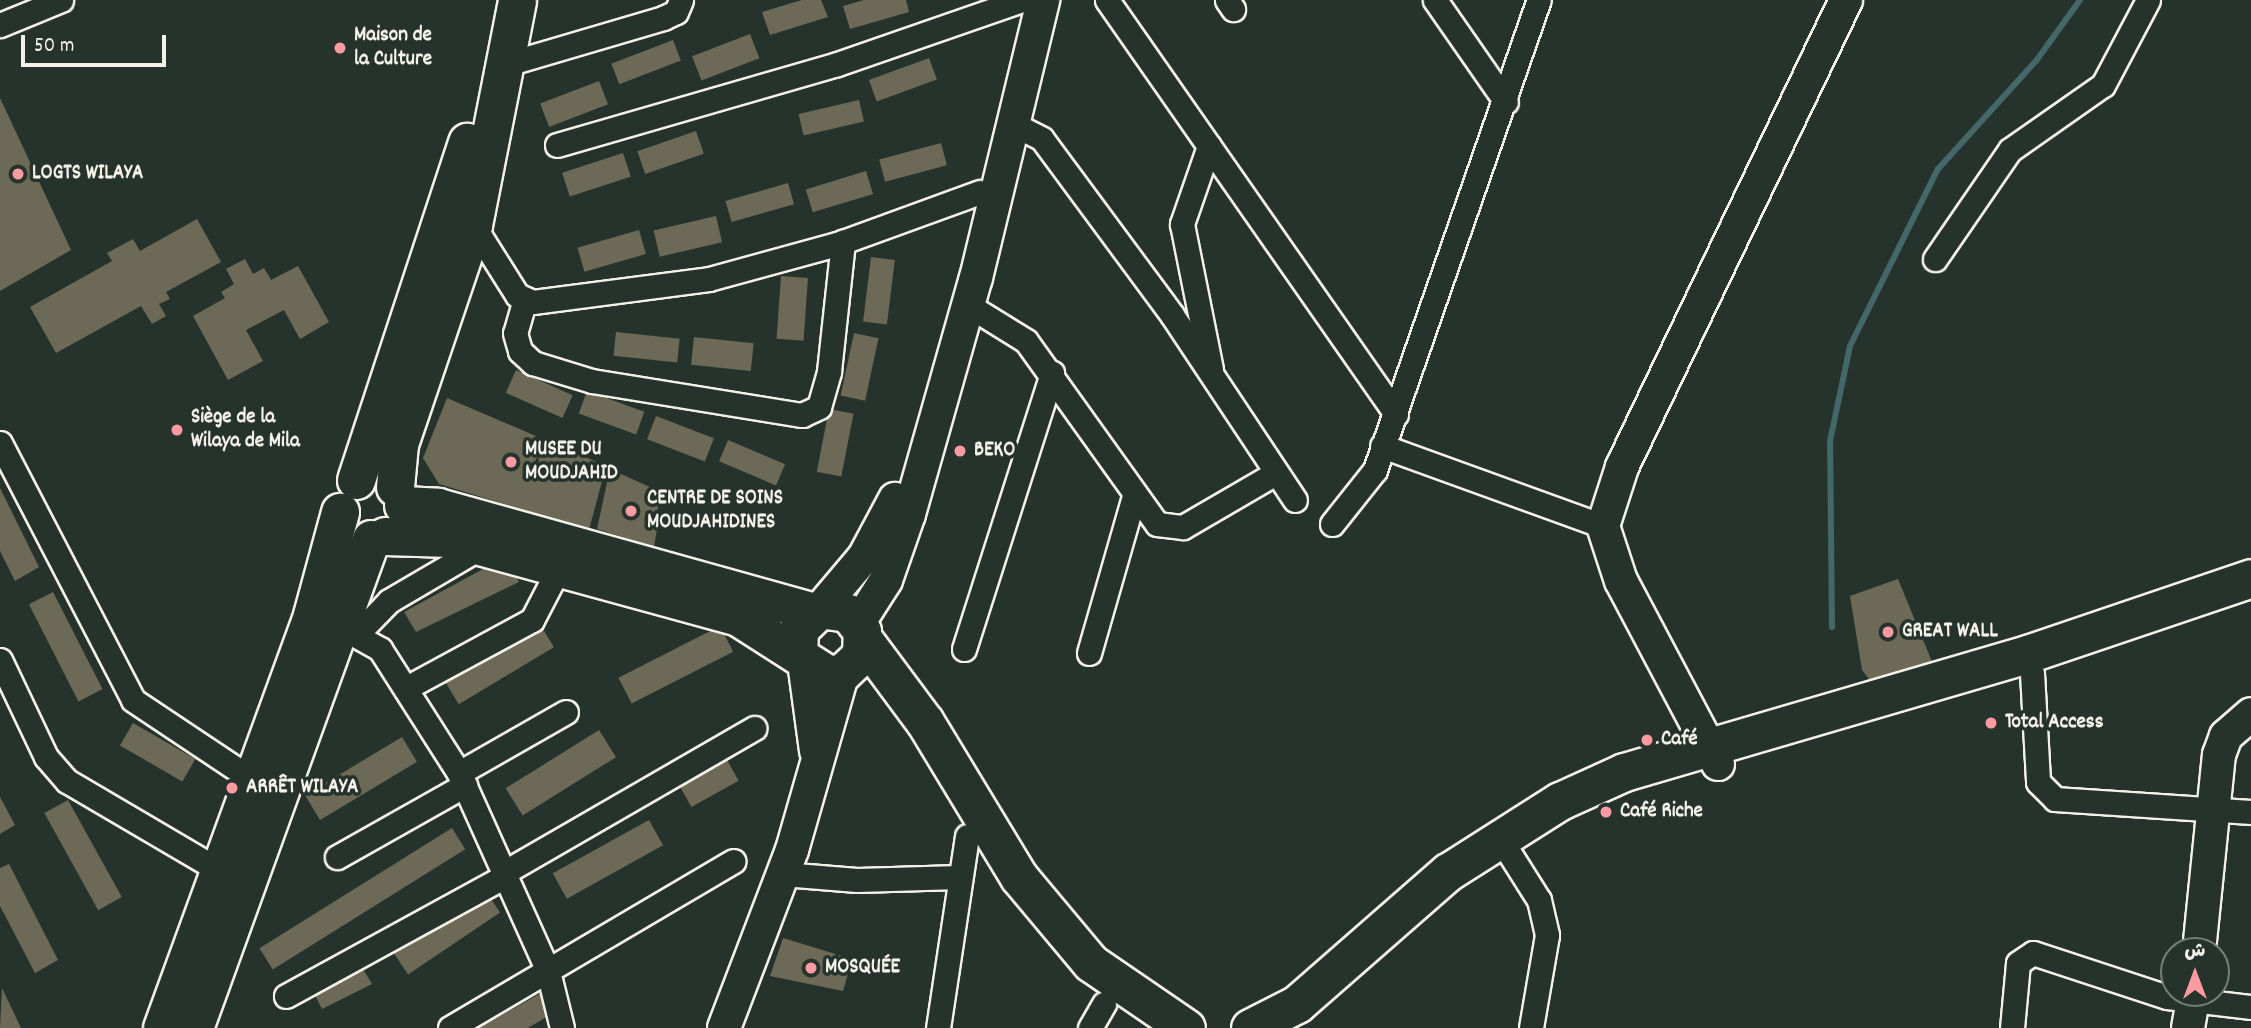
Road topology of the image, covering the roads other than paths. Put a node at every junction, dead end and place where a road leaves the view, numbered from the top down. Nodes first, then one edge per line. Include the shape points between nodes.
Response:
1 (61, 0) edge
2 (492, 0) edge
3 (517, 0) edge
4 (681, 0) edge
5 (1023, 0) edge
6 (1037, 0) edge
7 (1043, 0) edge
8 (1107, 0) edge
9 (1435, 0) edge
10 (1539, 0) edge
11 (1846, 0) edge
12 (2148, 0) edge
13 (0, 25) edge
14 (507, 64) junction
15 (1506, 102) junction
16 (1014, 125) junction
17 (557, 145) dead end
18 (1209, 146) junction
19 (981, 192) junction
20 (473, 225) junction
21 (843, 242) junction
22 (1935, 258) dead end
23 (525, 299) junction
24 (968, 305) junction
25 (1052, 373) junction
26 (1212, 381) junction
27 (1396, 414) junction
28 (0, 443) edge
29 (1382, 446) junction
30 (1274, 474) junction
31 (356, 480) junction
32 (1134, 496) junction
33 (1296, 500) dead end
34 (340, 512) junction
35 (388, 517) junction
36 (1332, 524) dead end
37 (1603, 526) junction
38 (481, 547) junction
39 (559, 568) junction
40 (2251, 578) edge
41 (2251, 600) edge
42 (817, 611) junction
43 (335, 623) junction
44 (964, 649) dead end
45 (854, 651) junction
46 (1088, 653) dead end
47 (801, 658) junction
48 (0, 660) edge
49 (2032, 673) junction
50 (408, 687) junction
51 (566, 712) dead end
52 (2251, 713) edge
53 (754, 728) dead end
54 (1758, 742) junction
55 (1712, 755) junction
56 (817, 759) junction
57 (250, 778) junction
58 (462, 779) junction
59 (2251, 812) edge
60 (2213, 814) junction
61 (967, 836) junction
62 (1508, 851) junction
63 (337, 857) dead end
64 (734, 861) dead end
65 (216, 869) junction
66 (506, 873) junction
67 (783, 874) junction
68 (959, 877) junction
69 (2200, 937) edge
70 (548, 971) junction
71 (286, 996) dead end
72 (2160, 996) edge
73 (2230, 1007) edge
74 (2251, 1007) edge
75 (1097, 1016) edge
76 (162, 1028) edge
77 (194, 1028) edge
78 (450, 1028) edge
79 (562, 1028) edge
80 (724, 1028) edge
81 (938, 1028) edge
82 (1144, 1028) edge
83 (1186, 1028) edge
84 (1250, 1028) edge
85 (1292, 1028) edge
86 (1531, 1028) edge
87 (2012, 1028) edge

1 - 13 street
2 - 31 main road via 457,184
3 - 14 main road
4 - 14 street via 676,12 663,18
5 - 17 street via 837,64
5 - 19 main road
6 - 7 street
7 - 16 main road
8 - 18 street
9 - 15 street
10 - 15 street
11 - 37 main road via 1622,467
12 - 22 street via 2103,85 2010,150
14 - 20 main road
15 - 27 street
16 - 24 main road
16 - 26 street via 1042,139 1172,315
18 - 26 street via 1182,224
18 - 27 street
19 - 21 street
19 - 42 main road via 892,509 864,557
20 - 23 street
20 - 35 main road via 398,444
21 - 23 street via 709,279 611,295
21 - 23 street via 829,371 819,407 802,415 592,381 533,363 520,351 515,333
24 - 25 street via 1026,341
24 - 45 main road via 897,548
25 - 32 street
25 - 44 street
26 - 30 street
27 - 29 street
28 - 57 street via 133,700
29 - 36 street via 1359,497
29 - 37 street
30 - 32 street via 1169,529
30 - 33 street
31 - 34 main road via 343,494
31 - 35 main road via 377,477
32 - 46 street
34 - 35 main road via 350,531
34 - 43 main road
35 - 38 main road
35 - 42 main road via 438,507
35 - 43 main road
37 - 55 main road via 1616,570
38 - 39 main road
38 - 43 street via 389,601
39 - 47 main road via 738,617
39 - 50 street via 532,620
40 - 54 main road
41 - 49 main road
42 - 45 main road via 848,613
42 - 47 main road via 799,629
43 - 50 street via 380,649
43 - 57 main road
43 - 77 main road
45 - 47 main road via 815,671
45 - 56 main road
45 - 61 main road via 887,696
45 - 83 main road via 925,722 1019,877 1091,963
47 - 56 main road
48 - 65 street via 46,757 68,781
49 - 54 main road
49 - 60 street via 2042,791 2054,799
50 - 58 street
51 - 58 street
52 - 60 main road via 2226,736 2219,755
53 - 66 street
54 - 55 main road
55 - 62 main road via 1574,816
55 - 84 main road via 1625,772 1501,836 1448,872 1297,1004
56 - 67 main road
57 - 65 main road
58 - 63 street
58 - 66 street
59 - 60 street
60 - 69 main road
61 - 68 street
61 - 75 main road
62 - 85 main road
62 - 86 street via 1539,900 1547,935
64 - 70 street
65 - 76 main road
66 - 70 street
66 - 71 street
67 - 68 street via 857,880
67 - 80 main road
68 - 81 street
70 - 78 street
70 - 79 street
72 - 87 street via 2033,953 2018,963
73 - 74 street
75 - 82 main road

